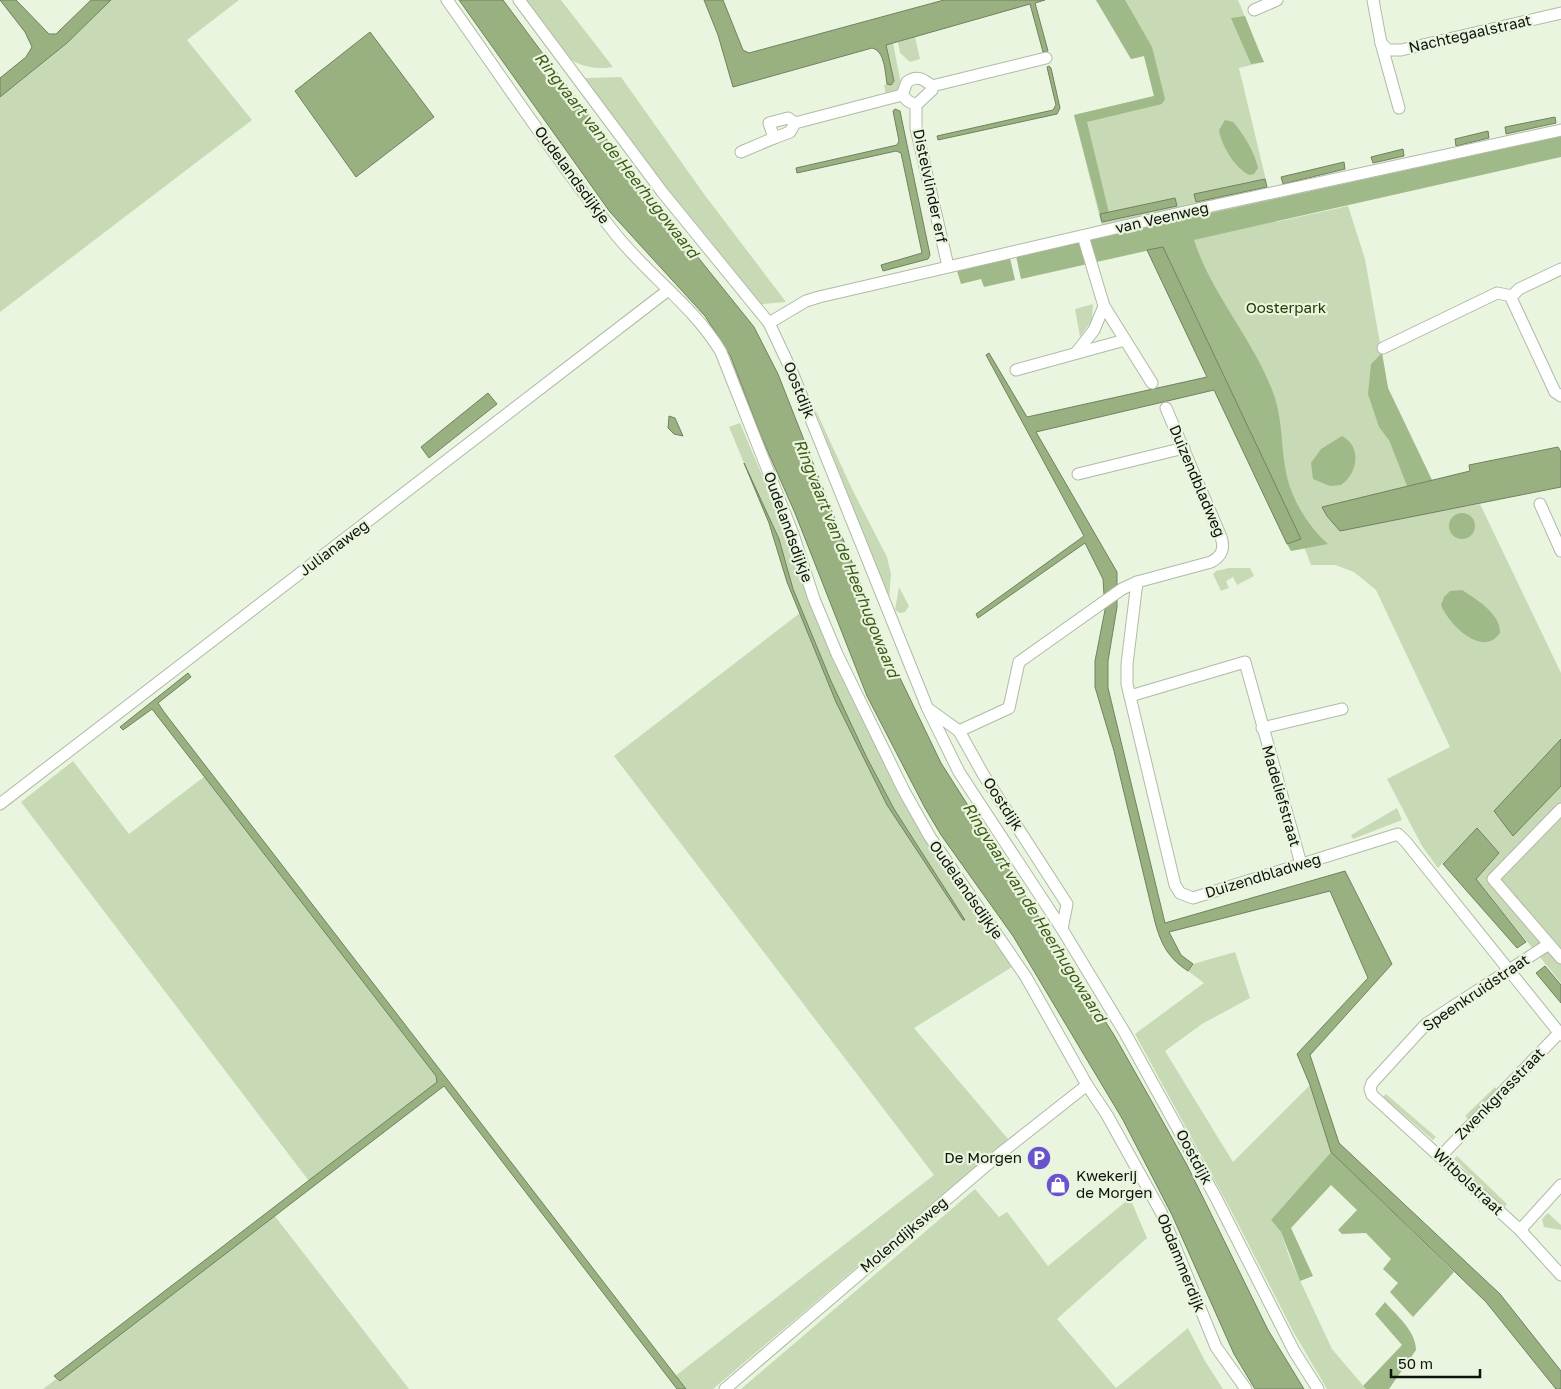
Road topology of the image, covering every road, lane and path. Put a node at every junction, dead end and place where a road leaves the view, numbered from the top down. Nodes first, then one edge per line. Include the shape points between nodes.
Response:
1 (447, 0) edge
2 (519, 0) edge
3 (1278, 0) edge
4 (1372, 0) edge
5 (1254, 10) dead end
6 (1561, 13) edge
7 (1381, 43) junction
8 (1046, 58) dead end
9 (932, 86) junction
10 (902, 95) junction
11 (916, 105) junction
12 (1399, 108) dead end
13 (1561, 130) edge
14 (741, 152) dead end
15 (1083, 236) junction
16 (948, 266) junction
17 (1561, 270) edge
18 (668, 291) junction
19 (1512, 296) junction
20 (1104, 306) junction
21 (769, 323) junction
22 (1125, 340) junction
23 (1382, 348) dead end
24 (1076, 353) junction
25 (1016, 370) dead end
26 (1152, 383) dead end
27 (1561, 396) edge
28 (1166, 408) dead end
29 (1184, 448) junction
30 (1078, 474) dead end
31 (1540, 504) dead end
32 (1560, 545) edge
33 (1137, 582) junction
34 (1130, 696) junction
35 (927, 707) junction
36 (1342, 709) dead end
37 (1262, 728) junction
38 (959, 730) junction
39 (0, 804) edge
40 (1561, 808) edge
41 (1301, 864) junction
42 (1062, 929) junction
43 (1549, 944) junction
44 (1561, 958) edge
45 (1508, 970) junction
46 (1560, 1034) edge
47 (1087, 1085) junction
48 (1370, 1092) joint
49 (1441, 1156) junction
50 (1561, 1185) edge
51 (1520, 1230) junction
52 (1561, 1276) edge
53 (725, 1389) edge
54 (1246, 1389) edge
55 (1318, 1389) edge

1 - 18 street, Oudelandsdijkje via 614,233
2 - 21 street, Oostdijk via 663,193
3 - 5 street
4 - 7 street
6 - 7 street, Nachtegaalstraat via 1401,50 1388,50
7 - 12 street
8 - 9 street
9 - 10 street via 926,80 904,78
9 - 11 street via 930,93
10 - 11 street
10 - 14 street via 795,123 788,118 769,123 774,138
11 - 16 street, Distelvlinder erf via 916,128
13 - 15 street, van Veenweg
15 - 16 street, van Veenweg
15 - 20 street
16 - 21 street, van Veenweg via 814,299
17 - 19 street via 1519,289
18 - 39 street, Julianaweg
18 - 47 street, Oudelandsdijkje via 691,312 721,352 793,534 814,600 904,791 930,837 1026,977
19 - 23 street via 1497,293
19 - 27 street via 1512,304 1555,392
20 - 22 street
20 - 24 street via 1094,330
21 - 35 street, Oostdijk via 792,372
22 - 24 street
22 - 26 street
24 - 25 street
28 - 29 street, Duizendbladweg
29 - 30 street
29 - 33 street, Duizendbladweg via 1223,549 1211,562
31 - 32 street
33 - 34 street, Duizendbladweg via 1126,664
33 - 38 street, Duizendbladweg via 1101,602 1019,662 1009,708
34 - 37 street, Madeliefstraat via 1245,662
34 - 41 street, Duizendbladweg via 1175,885 1180,893 1193,898
35 - 38 street
35 - 42 street, Oostdijk via 959,772
36 - 37 street, Madeliefstraat
37 - 41 street, Madeliefstraat
38 - 42 street, Oostdijk via 983,774 1067,904
40 - 43 street via 1494,879
41 - 45 street, Duizendbladweg via 1392,835 1401,836
42 - 55 street, Oostdijk via 1156,1089 1294,1350
43 - 44 street
43 - 45 street, Speenkruidstraat
45 - 46 street
45 - 48 street, Speenkruidstraat via 1426,1024 1372,1082
46 - 49 street, Zwenkgrasstraat
47 - 53 street, Molendijksweg via 995,1158
47 - 54 street, Obdammerdijk via 1107,1114 1161,1212 1216,1347
48 - 49 street, Witbolstraat
49 - 51 street, Witbolstraat
50 - 51 street
51 - 52 street, Witbolstraat

